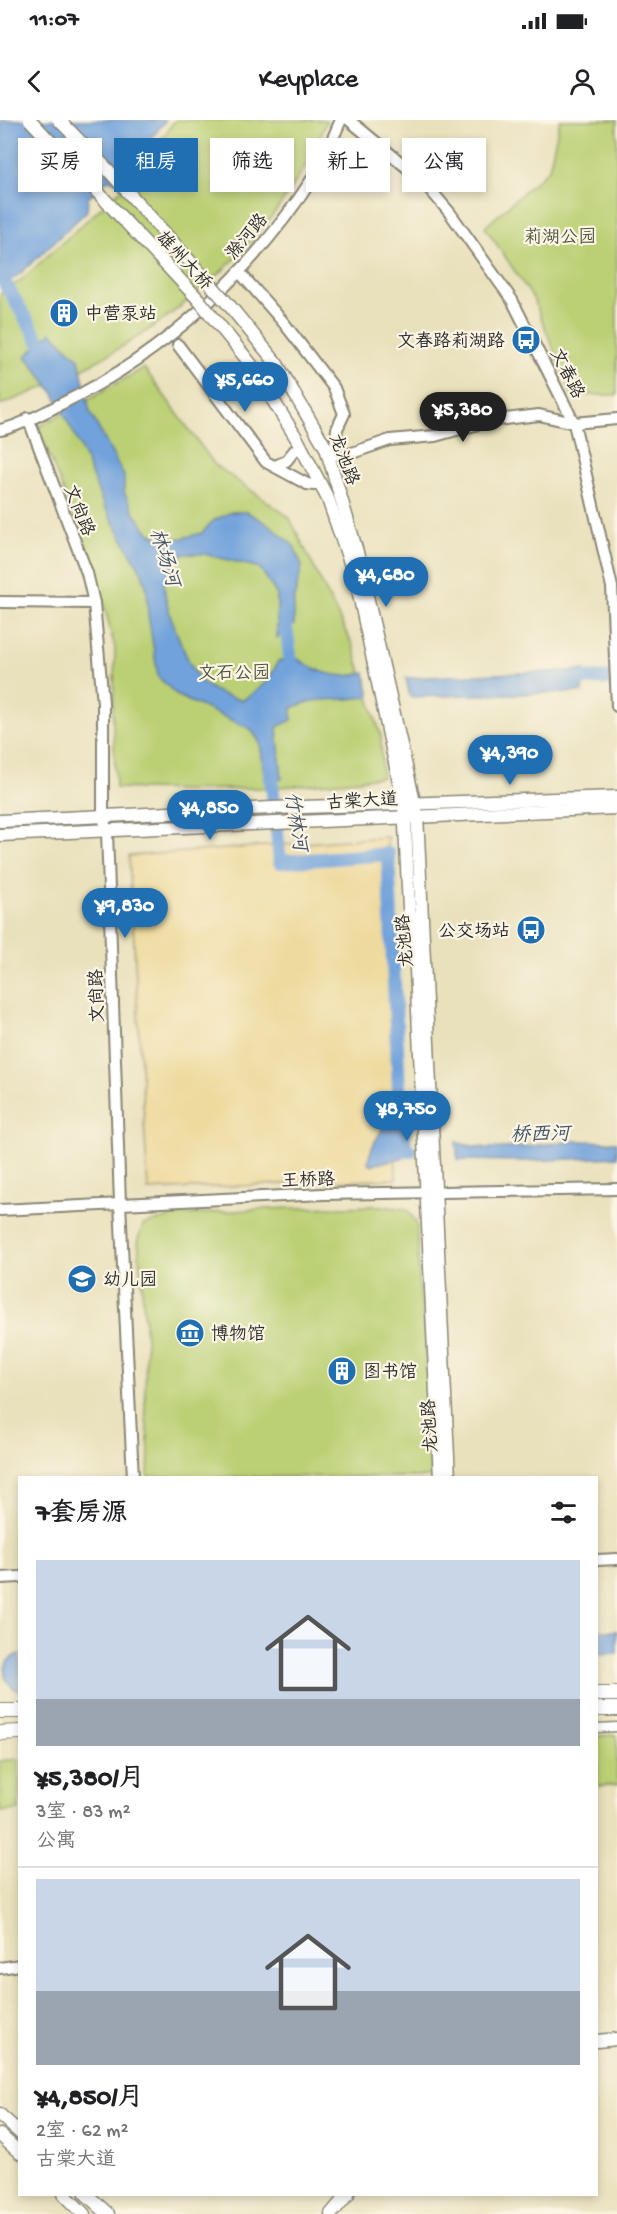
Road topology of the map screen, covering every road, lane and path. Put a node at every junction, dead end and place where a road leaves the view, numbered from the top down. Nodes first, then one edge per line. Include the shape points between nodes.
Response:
1 (30, 120) edge
2 (59, 120) edge
3 (341, 120) edge
4 (349, 120) edge
5 (242, 275) dead end
6 (178, 345) dead end
7 (308, 417) joint
8 (28, 418) junction
9 (617, 418) edge
10 (574, 423) junction
11 (337, 429) junction
12 (0, 430) edge
13 (321, 435) dead end
14 (296, 444) junction
15 (352, 453) dead end
16 (334, 455) dead end
17 (275, 466) junction
18 (314, 485) dead end
19 (0, 602) edge
20 (94, 603) junction
21 (617, 692) edge
22 (617, 706) edge
23 (617, 797) edge
24 (617, 808) edge
25 (410, 810) junction
26 (104, 817) junction
27 (0, 822) edge
28 (107, 831) junction
29 (0, 835) edge
30 (617, 1189) edge
31 (429, 1194) junction
32 (120, 1203) junction
33 (0, 1210) edge
34 (133, 1476) edge
35 (440, 1476) edge
36 (449, 1476) edge
37 (617, 1559) edge
38 (598, 1560) edge
39 (18, 1577) edge
40 (0, 1578) edge
41 (598, 1694) edge
42 (617, 1694) edge
43 (598, 1709) edge
44 (617, 1709) edge
45 (0, 1711) edge
46 (18, 1711) edge
47 (617, 1727) edge
48 (598, 1728) edge
49 (18, 1732) edge
50 (0, 1733) edge
51 (18, 1965) edge
52 (0, 1968) edge
53 (617, 2039) edge
54 (598, 2041) edge
55 (0, 2115) edge
56 (18, 2131) edge
57 (0, 2135) edge
58 (18, 2152) edge
59 (65, 2196) edge
60 (88, 2196) edge
61 (346, 2196) edge
62 (84, 2214) edge
63 (108, 2214) edge
64 (332, 2214) edge

1 - 14 main road, 雄州大桥, bridge via 198,299 250,363
2 - 7 main road, 雄州大桥, bridge via 229,305 277,364
3 - 8 street, 滁河路 via 316,172 253,258 141,359 89,391
4 - 10 street, 文春路 via 422,180 450,213 512,300
5 - 11 street via 334,388 344,414
6 - 17 street via 249,444
7 - 25 main road, 龙池路 via 326,448 357,552
8 - 12 street
8 - 20 street, 文尚路 via 87,573
9 - 10 street
10 - 15 street via 539,415 489,422 435,436 390,440
10 - 21 street, 文春路 via 612,587
11 - 13 street
11 - 16 street
14 - 17 street via 286,461
14 - 25 main road, 龙池路 via 328,499 356,580
17 - 18 street
19 - 20 street
20 - 26 street, 文尚路 via 103,703
21 - 22 street, 文春路
23 - 25 main road, 古棠大道
24 - 25 main road, 古棠大道
25 - 26 main road, 古棠大道 via 271,808
25 - 28 main road, 古棠大道
25 - 31 main road, 龙池路
26 - 27 main road, 古棠大道
26 - 28 street, 文尚路
28 - 29 main road, 古棠大道
28 - 32 street, 文尚路
30 - 31 street, 王桥路
31 - 32 street, 王桥路 via 322,1194
31 - 35 main road, 龙池路
31 - 36 main road, 龙池路
32 - 33 street, 王桥路
32 - 34 street, 文尚路
37 - 38 street
39 - 40 street
41 - 42 highway
43 - 44 highway
45 - 46 highway
47 - 48 street
49 - 50 highway
51 - 52 street
53 - 54 main road
55 - 56 main road
57 - 58 main road
59 - 62 main road
60 - 63 main road
61 - 64 main road

